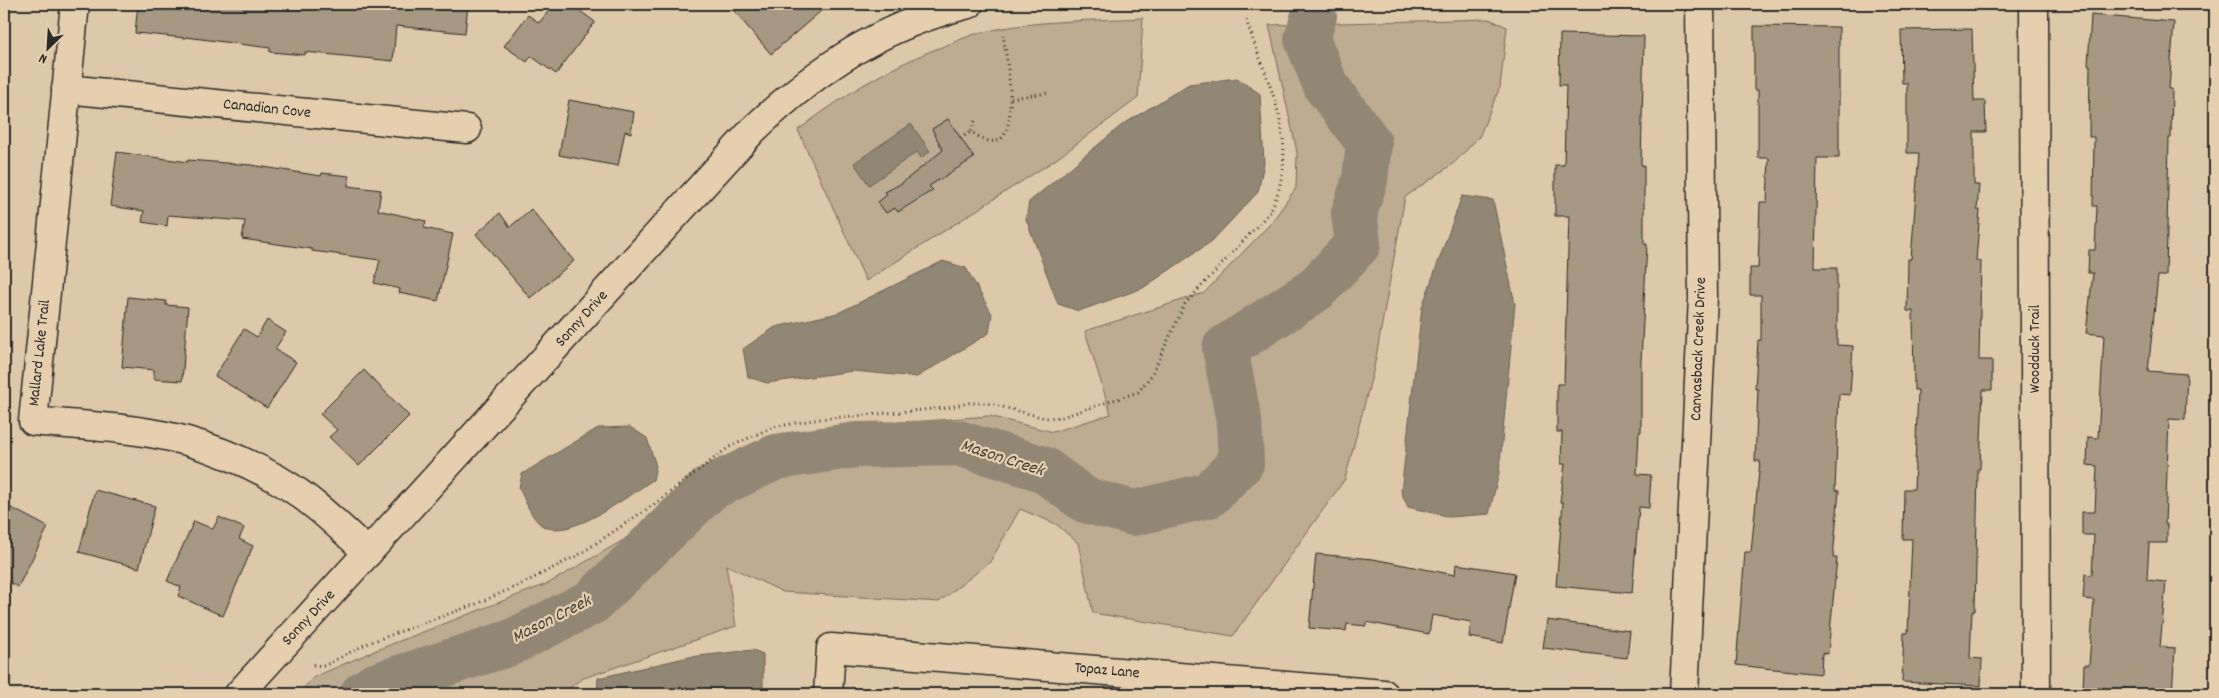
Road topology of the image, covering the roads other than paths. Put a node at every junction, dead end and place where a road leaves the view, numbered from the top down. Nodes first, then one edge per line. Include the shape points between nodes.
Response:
1 (75, 4) edge
2 (969, 4) edge
3 (1700, 4) edge
4 (2034, 4) edge
5 (899, 14) edge
6 (66, 89) junction
7 (467, 129) dead end
8 (368, 553) junction
9 (239, 694) edge
10 (828, 694) edge
11 (1384, 694) edge
12 (1684, 694) edge
13 (2036, 694) edge

1 - 6 street, Mallard Lake Trail
2 - 5 street, Sonny Drive
3 - 12 street, Canvasback Creek Drive via 1703,297
4 - 13 street, Woodduck Trail
5 - 8 street, Sonny Drive via 873,39 788,97 753,130
6 - 7 street, Canadian Cove
6 - 8 street, Mallard Lake Trail via 32,421 133,431 185,440 228,454 278,480 322,510
8 - 9 street, Sonny Drive
10 - 11 street, Topaz Lane via 831,648

